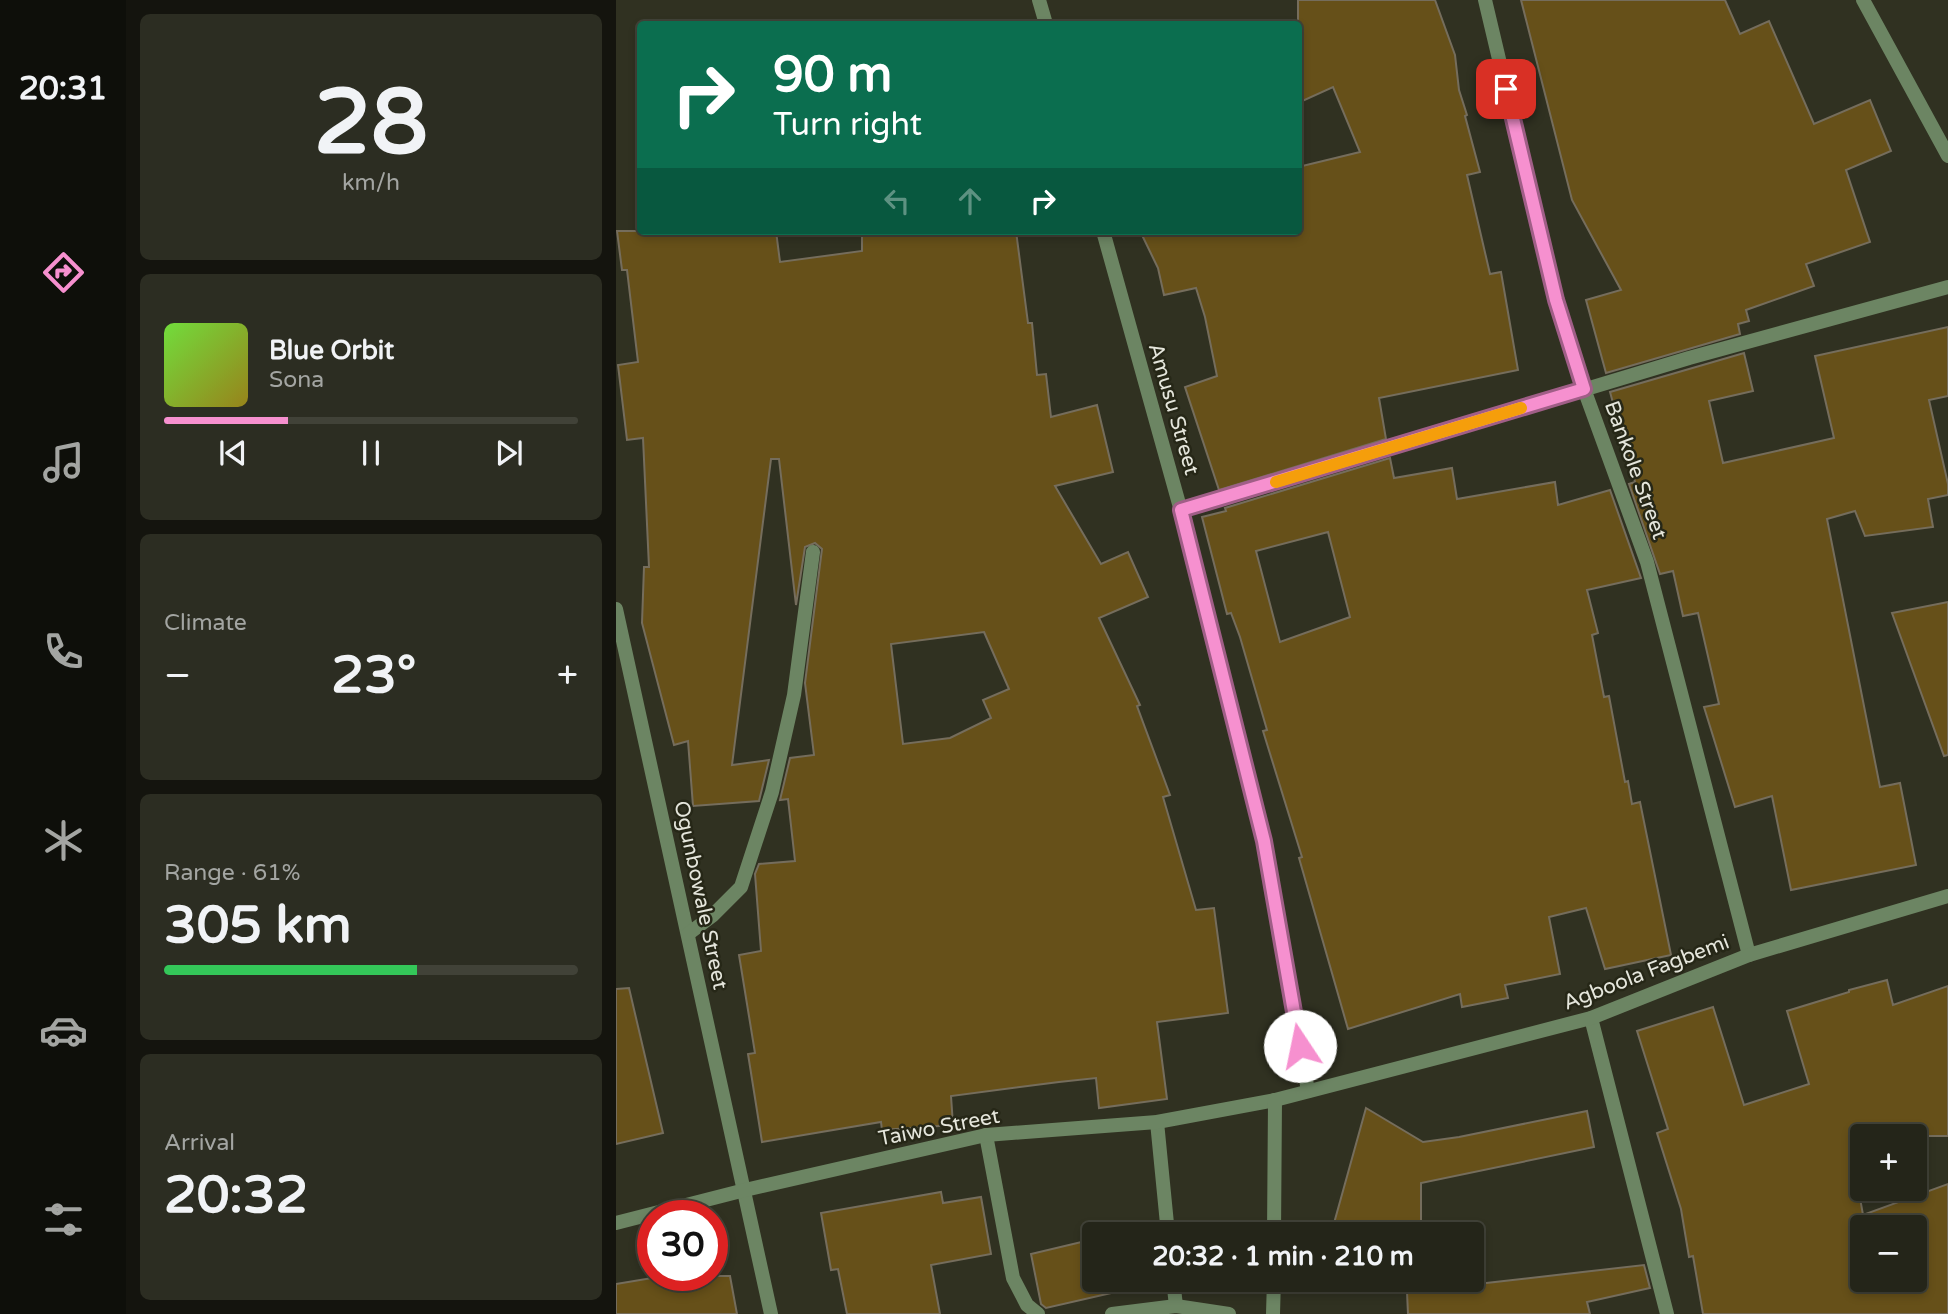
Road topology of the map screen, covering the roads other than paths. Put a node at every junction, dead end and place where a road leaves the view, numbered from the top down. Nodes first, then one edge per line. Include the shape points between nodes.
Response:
1 (1039, 0) edge
2 (1485, 0) edge
3 (1863, 0) edge
4 (1045, 21) edge
5 (1948, 156) edge
6 (1104, 235) edge
7 (1948, 287) edge
8 (1584, 389) junction
9 (1181, 510) junction
10 (813, 552) dead end
11 (616, 609) edge
12 (1948, 896) edge
13 (688, 934) junction
14 (1749, 955) junction
15 (1591, 1018) junction
16 (1308, 1091) junction
17 (1275, 1100) junction
18 (1157, 1122) junction
19 (986, 1135) junction
20 (745, 1190) junction
21 (1167, 1222) edge
22 (1274, 1222) edge
23 (616, 1223) edge
24 (1174, 1292) edge
25 (1274, 1292) edge
26 (1176, 1307) junction
27 (771, 1314) edge
28 (1038, 1314) edge
29 (1112, 1314) edge
30 (1228, 1314) edge
31 (1273, 1314) edge
32 (1667, 1314) edge

1 - 4 street
2 - 8 street, Bankole Street via 1556,300
3 - 5 street
6 - 9 street, Amusu Street
7 - 8 street
8 - 9 street
8 - 14 street, Bankole Street via 1647,562
9 - 16 street, Amusu Street via 1264,841
10 - 13 street via 794,695 761,828 741,887
11 - 13 street, Ogunbowale Street
12 - 14 street, Agboola Fagbemi
13 - 20 street, Ogunbowale Street
14 - 15 street, Agboola Fagbemi
15 - 16 street, Agboola Fagbemi
15 - 32 street
16 - 17 street, Agboola Fagbemi
17 - 18 street, Taiwo Street
17 - 22 street
18 - 19 street, Taiwo Street
18 - 21 street
19 - 20 street, Taiwo Street
19 - 28 street via 1013,1278 1027,1305
20 - 23 street, Taiwo Street
20 - 27 street, Ogunbowale Street
24 - 26 street
25 - 31 street
26 - 29 street
26 - 30 street

